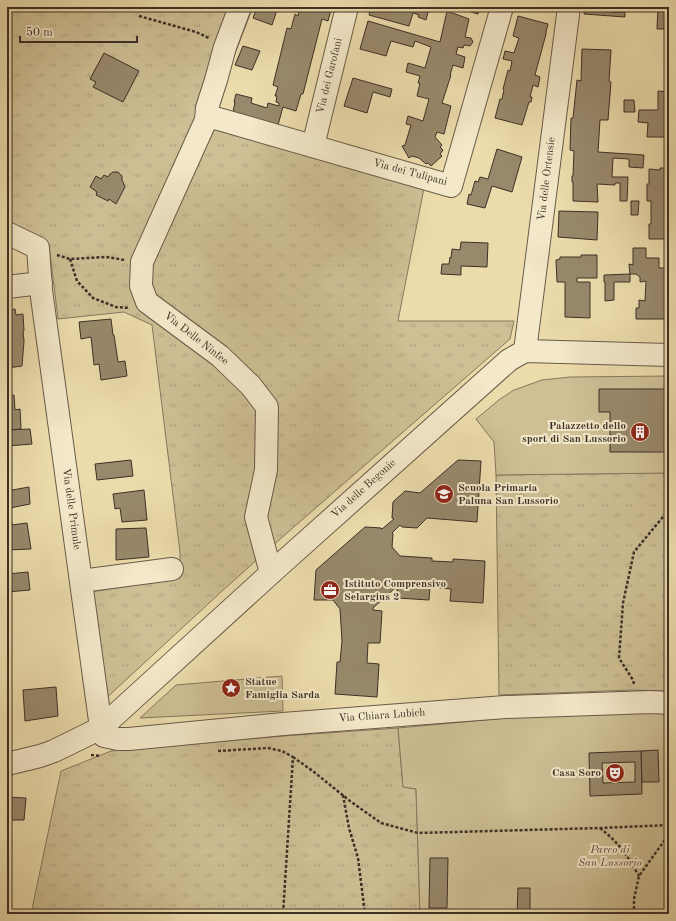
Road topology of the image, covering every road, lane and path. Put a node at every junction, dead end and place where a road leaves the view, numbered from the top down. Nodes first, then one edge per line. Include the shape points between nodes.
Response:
1 (240, 7) edge
2 (347, 7) edge
3 (502, 7) edge
4 (569, 7) edge
5 (139, 16) dead end
6 (225, 47) junction
7 (210, 119) junction
8 (313, 146) junction
9 (7, 233) edge
10 (38, 248) junction
11 (70, 259) junction
12 (142, 262) junction
13 (41, 286) junction
14 (7, 287) edge
15 (147, 302) junction
16 (525, 352) junction
17 (669, 355) edge
18 (669, 511) edge
19 (172, 568) dead end
20 (271, 573) junction
21 (81, 581) junction
22 (639, 702) junction
23 (669, 703) edge
24 (101, 728) junction
25 (215, 751) dead end
26 (84, 754) dead end
27 (108, 756) dead end
28 (293, 757) junction
29 (7, 764) edge
30 (343, 795) junction
31 (669, 825) edge
32 (600, 828) junction
33 (669, 834) edge
34 (639, 876) junction
35 (283, 914) edge
36 (365, 914) edge
37 (634, 914) edge

1 - 6 street
2 - 8 street, Via dei Garofani
3 - 8 street, Via dei Tulipani via 451,186
4 - 16 street, Via delle Ortensie
5 - 6 path via 196,32
6 - 7 street via 207,108
7 - 8 street, Via dei Tulipani
7 - 12 street
9 - 10 street
10 - 11 path
10 - 13 street, Via delle Primule
11 - 12 path via 106,257
11 - 15 path via 77,281 93,298 116,307 136,308
12 - 15 street via 142,286
13 - 14 street
13 - 21 street, Via delle Primule
15 - 20 street, Via Delle Ninfee via 220,356 251,386 267,407 266,470 256,517
16 - 17 street, Via delle Begonie
16 - 20 street, Via delle Begonie via 509,360
18 - 22 path via 634,552 623,603 619,658 633,680
19 - 21 street
20 - 24 street, Via delle Begonie
21 - 24 street, Via delle Primule
22 - 23 street, Via Chiara Lubich
22 - 24 street, Via Chiara Lubich via 505,707 118,740 104,736
24 - 29 street, Via delle Begonie via 54,751
25 - 28 path via 268,748
26 - 27 path
28 - 30 path
28 - 35 path
30 - 32 path via 380,823 418,833
30 - 36 path via 358,858
31 - 32 path
32 - 34 path via 619,844
33 - 34 path
34 - 37 path via 634,898

